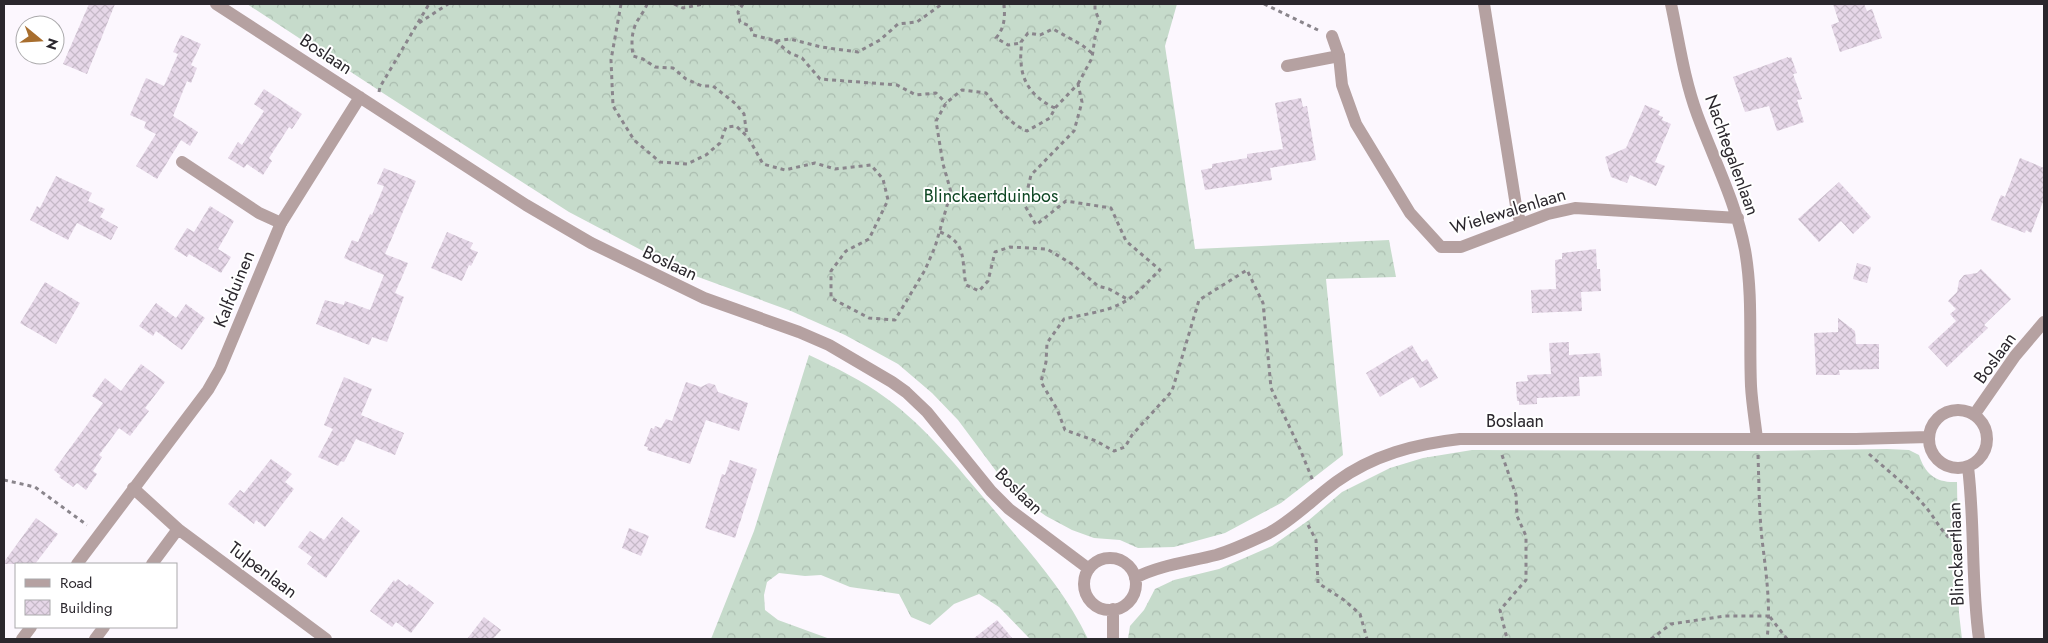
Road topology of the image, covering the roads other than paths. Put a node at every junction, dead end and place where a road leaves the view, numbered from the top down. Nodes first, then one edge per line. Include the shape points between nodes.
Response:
1 (216, 4) edge
2 (1484, 4) edge
3 (1671, 4) edge
4 (1332, 36) road end
5 (1339, 56) junction
6 (1287, 66) dead end
7 (360, 97) junction
8 (182, 162) dead end
9 (1738, 218) junction
10 (281, 223) junction
11 (1521, 223) junction
12 (2044, 322) edge
13 (1974, 415) junction
14 (1929, 436) junction
15 (1757, 439) junction
16 (1968, 467) junction
17 (133, 488) junction
18 (178, 529) junction
19 (77, 563) edge
20 (153, 563) edge
21 (1089, 569) junction
22 (1135, 578) junction
23 (1113, 610) junction
24 (30, 628) edge
25 (103, 628) edge
26 (22, 639) edge
27 (95, 639) edge
28 (326, 639) edge
29 (1112, 639) edge
30 (1980, 639) edge

1 - 7 street, Boslaan
2 - 11 street
3 - 9 street, Nachtegalenlaan via 1697,113
4 - 5 street, Wielewalenlaan
5 - 6 street
5 - 11 street, Wielewalenlaan via 1342,85 1356,124 1410,213 1441,247 1461,247
7 - 10 street, Kalfduinen
7 - 21 street, Boslaan via 591,243 704,298 829,345 892,382 927,412 1009,509
8 - 10 street
9 - 11 street, Wielewalenlaan via 1575,208
9 - 15 street, Nachtegalenlaan via 1749,291
10 - 17 street, Kalfduinen via 220,369 203,397
12 - 13 street, Boslaan via 2015,356
13 - 14 street via 1958,410 1942,415 1931,428
13 - 16 street via 1982,422 1987,443 1977,462
14 - 15 street, Boslaan
14 - 16 street via 1936,460 1951,468
15 - 22 street, Boslaan via 1460,438 1426,443 1387,454 1361,466 1270,532 1218,554 1150,571
16 - 30 street, Blinckaertlaan
17 - 18 street
17 - 19 street, Kalfduinen
18 - 20 street
18 - 28 street, Tulpenlaan
21 - 22 street via 1100,560 1114,558 1126,564
21 - 23 street via 1084,581 1086,593 1097,606
22 - 23 street via 1134,593 1129,601
23 - 29 street
24 - 26 street
25 - 27 street

